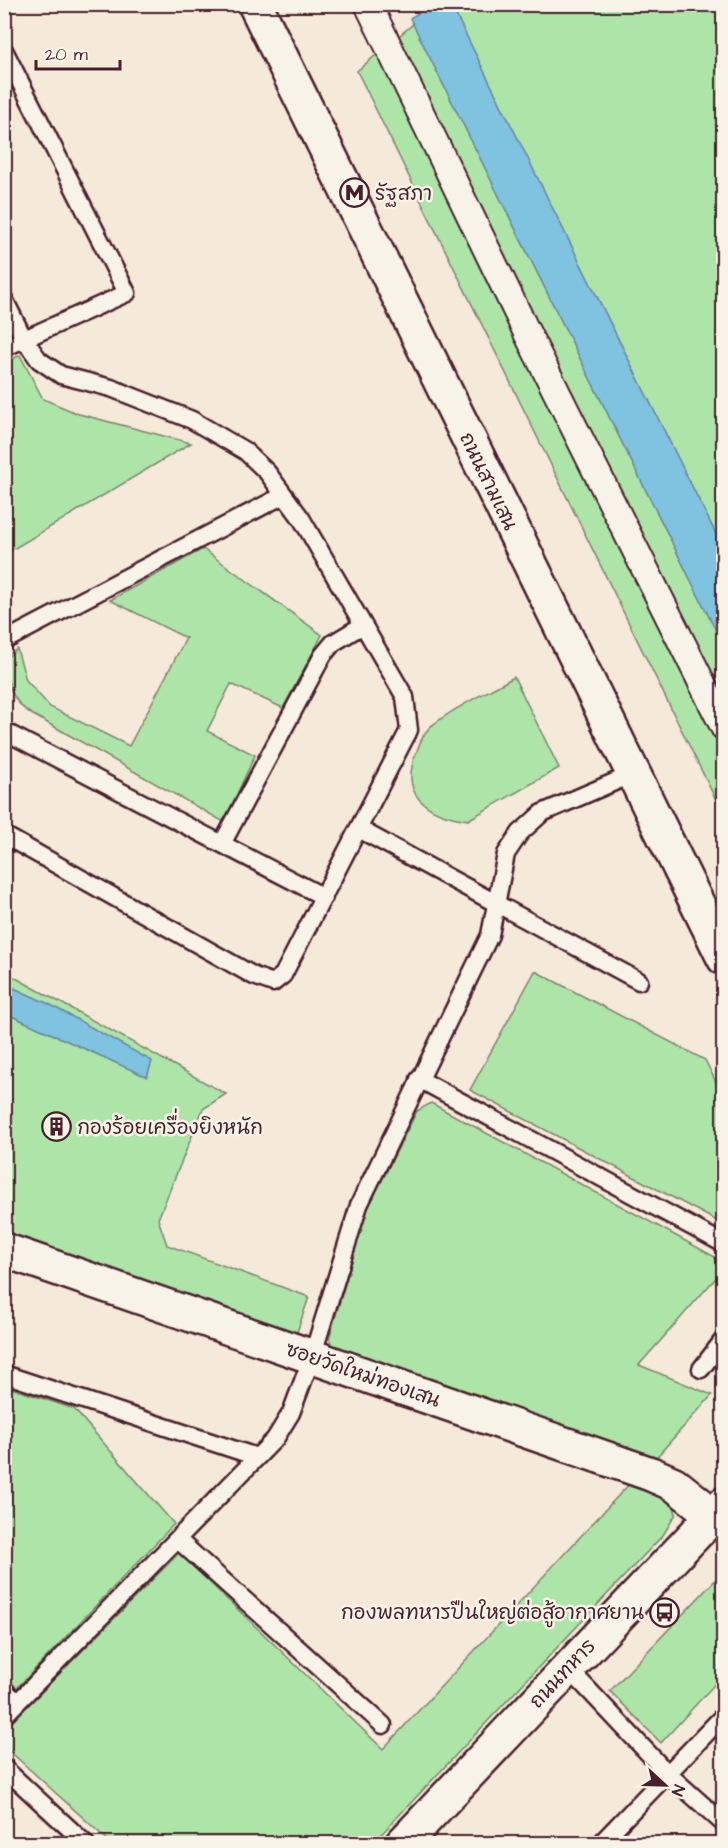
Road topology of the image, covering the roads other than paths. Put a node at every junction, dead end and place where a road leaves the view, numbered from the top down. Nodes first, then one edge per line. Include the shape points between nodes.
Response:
1 (255, 4) edge
2 (368, 4) edge
3 (4, 50) edge
4 (4, 299) edge
5 (24, 339) junction
6 (4, 348) edge
7 (284, 495) junction
8 (363, 624) junction
9 (4, 641) edge
10 (723, 727) edge
11 (4, 731) edge
12 (633, 774) junction
13 (359, 829) junction
14 (4, 835) edge
15 (222, 844) junction
16 (324, 897) junction
17 (495, 903) junction
18 (723, 958) edge
19 (639, 981) dead end
20 (419, 1079) junction
21 (723, 1244) edge
22 (4, 1250) edge
23 (723, 1339) edge
24 (312, 1357) junction
25 (701, 1369) dead end
26 (4, 1374) edge
27 (257, 1457) junction
28 (718, 1510) edge
29 (177, 1539) junction
30 (567, 1667) junction
31 (4, 1690) edge
32 (17, 1702) junction
33 (723, 1715) edge
34 (4, 1716) edge
35 (383, 1725) dead end
36 (4, 1768) edge
37 (666, 1772) junction
38 (723, 1824) edge
39 (86, 1844) edge
40 (402, 1844) edge
41 (600, 1844) edge

1 - 12 main road, ถนนสามเสน
2 - 10 street
3 - 5 lane via 127,293
4 - 5 lane
5 - 6 lane
5 - 7 lane via 39,360 61,375 111,388 192,420 245,451
7 - 8 lane
7 - 9 lane
8 - 13 lane via 405,697 410,730
8 - 15 lane via 333,643 323,655
11 - 15 lane
12 - 17 lane via 542,813 520,833 506,854
12 - 18 main road, ถนนสามเสน
13 - 16 lane
13 - 17 lane
14 - 16 lane via 254,976 273,983 283,975
15 - 16 lane
17 - 19 lane
17 - 20 lane via 490,934
20 - 21 lane
20 - 24 lane via 359,1205
22 - 24 main road, ซอยวัดใหม่ทองเสน
23 - 25 lane
24 - 27 lane via 291,1413 275,1439
24 - 28 main road, ซอยวัดใหม่ทองเสน via 651,1474
26 - 27 lane
27 - 29 lane
28 - 30 main road, ถนนทหาร
29 - 32 lane
29 - 35 lane
30 - 37 lane
30 - 40 main road, ถนนทหาร
31 - 32 lane
32 - 34 lane
33 - 37 lane
36 - 39 lane
37 - 38 lane
37 - 41 lane

